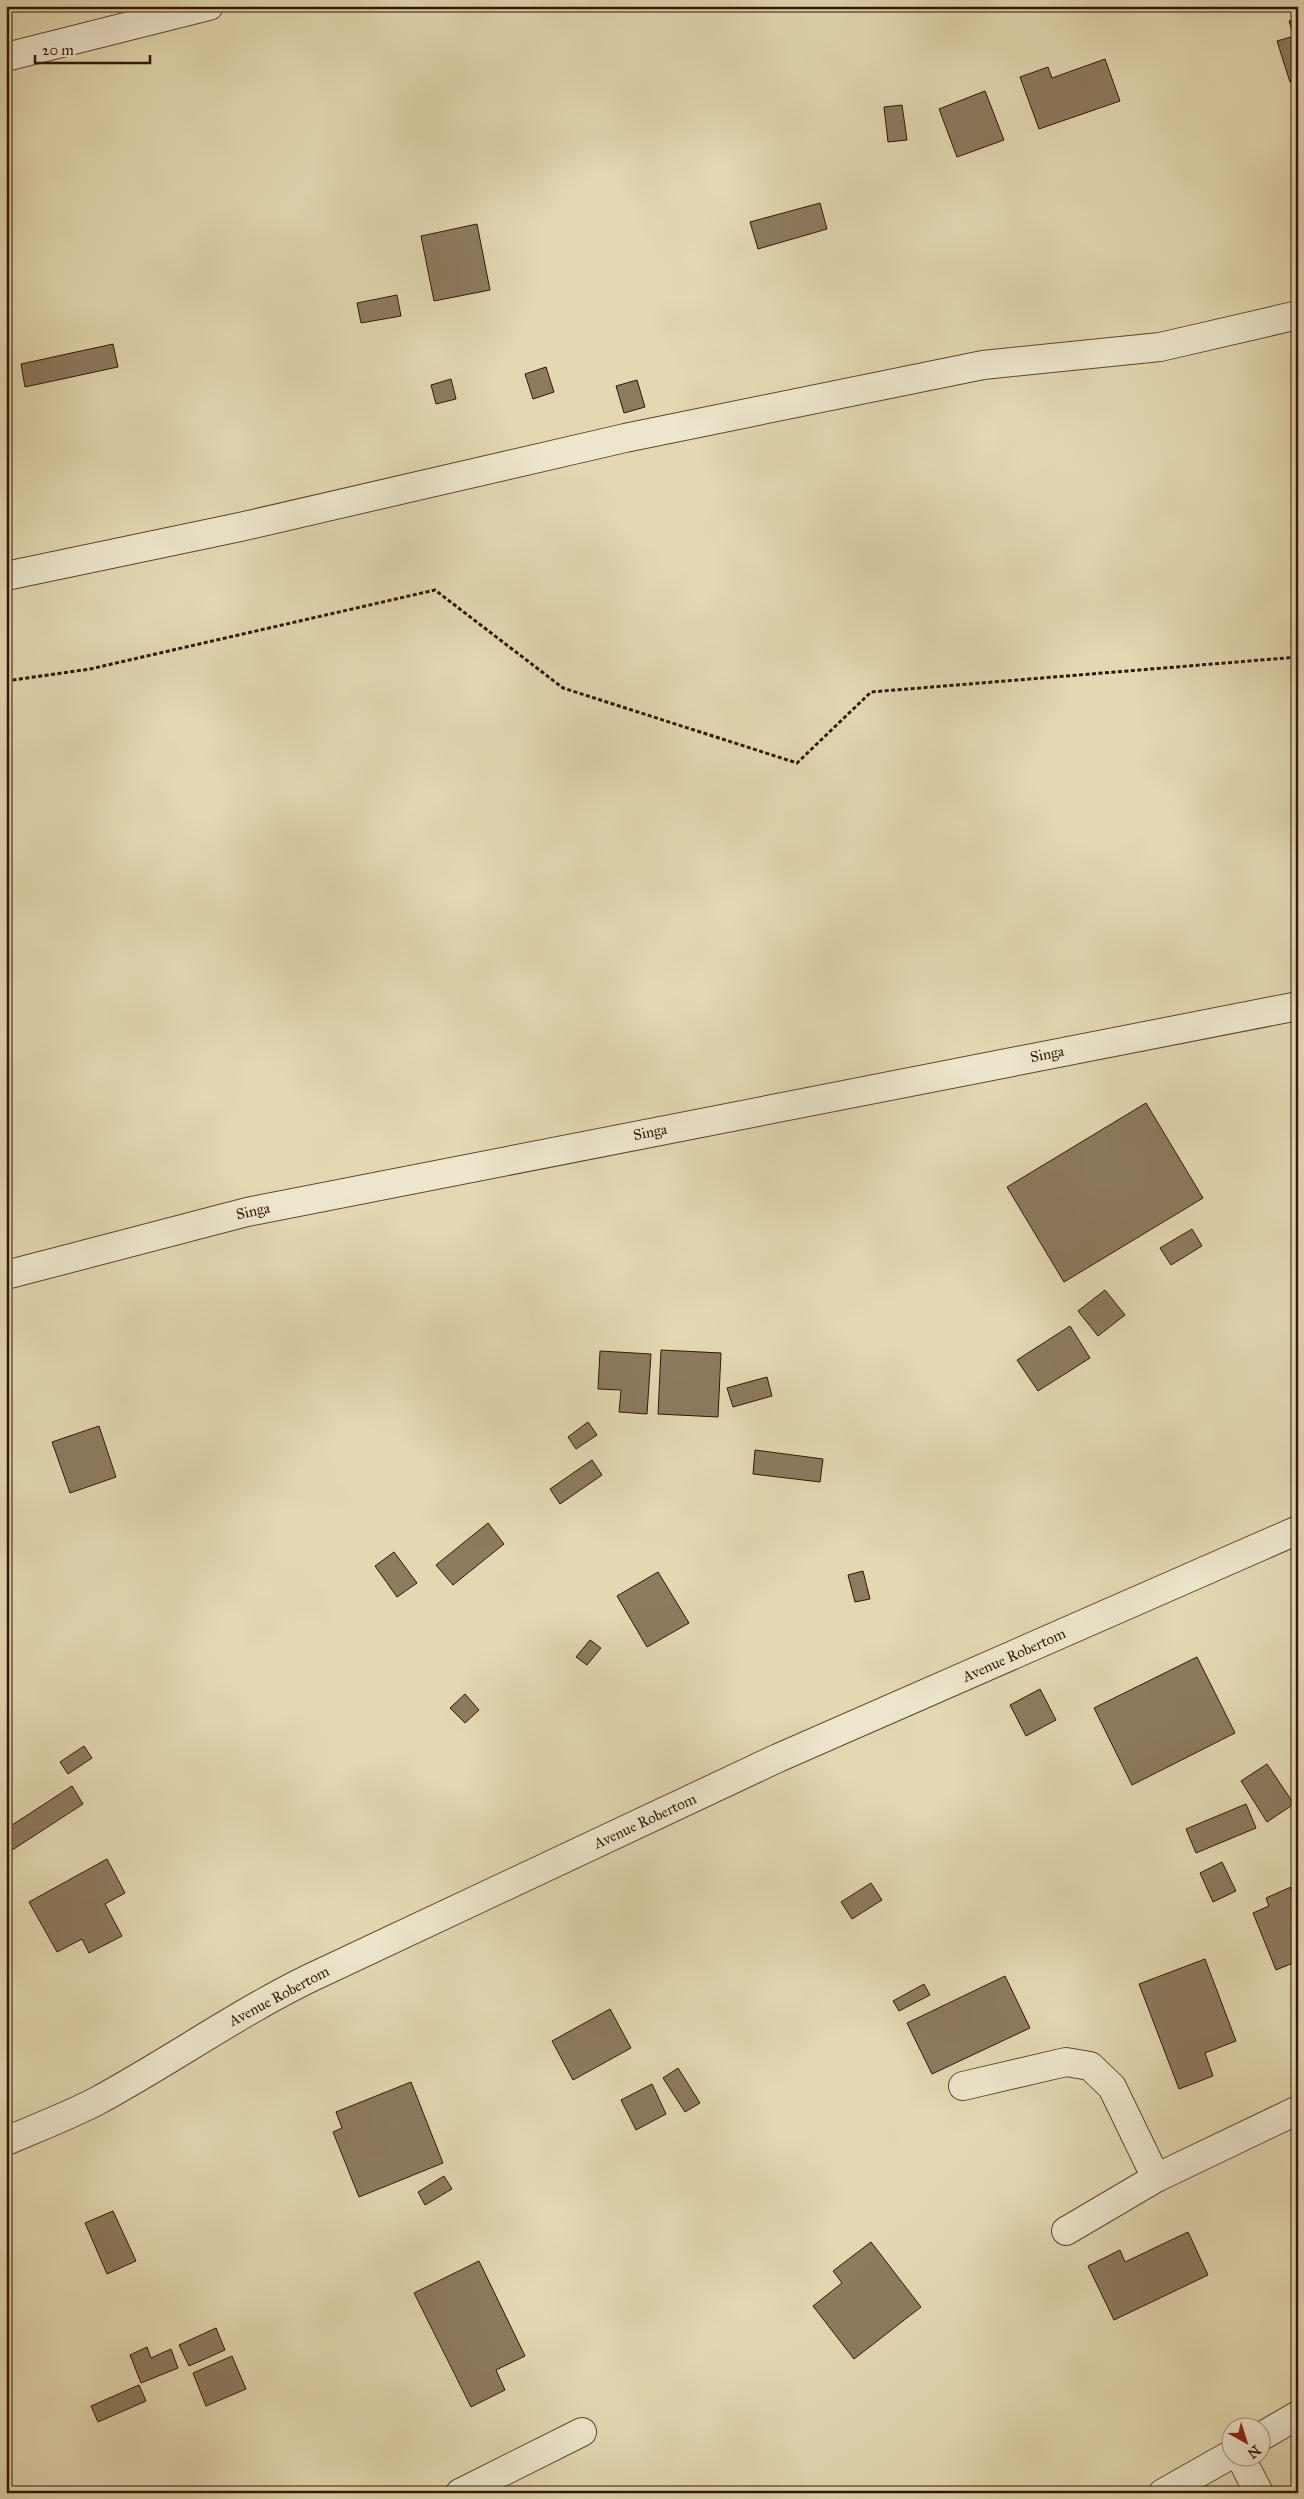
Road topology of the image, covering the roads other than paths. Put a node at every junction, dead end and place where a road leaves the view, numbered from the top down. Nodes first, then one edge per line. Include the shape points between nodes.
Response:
1 (209, 6) edge
2 (6, 56) edge
3 (1298, 316) edge
4 (6, 576) edge
5 (1298, 1006) edge
6 (6, 1275) edge
7 (1298, 1530) edge
8 (963, 2086) dead end
9 (1298, 2110) edge
10 (6, 2141) edge
11 (1156, 2178) junction
12 (1066, 2231) dead end
13 (1298, 2416) edge
14 (1272, 2430) edge
15 (582, 2432) dead end
16 (1222, 2460) edge
17 (1245, 2466) edge
18 (460, 2493) edge
19 (1163, 2493) edge
20 (1259, 2493) edge

1 - 2 street
3 - 4 street via 1160,347 973,367 625,438 240,527
5 - 6 street, Singa via 247,1212
7 - 10 street, Avenue Robertom via 778,1758 308,1979 258,2003 97,2101
8 - 11 street via 1066,2062 1090,2066 1112,2087
9 - 11 street
11 - 12 street
13 - 14 street
15 - 18 street
16 - 19 street
17 - 20 street

